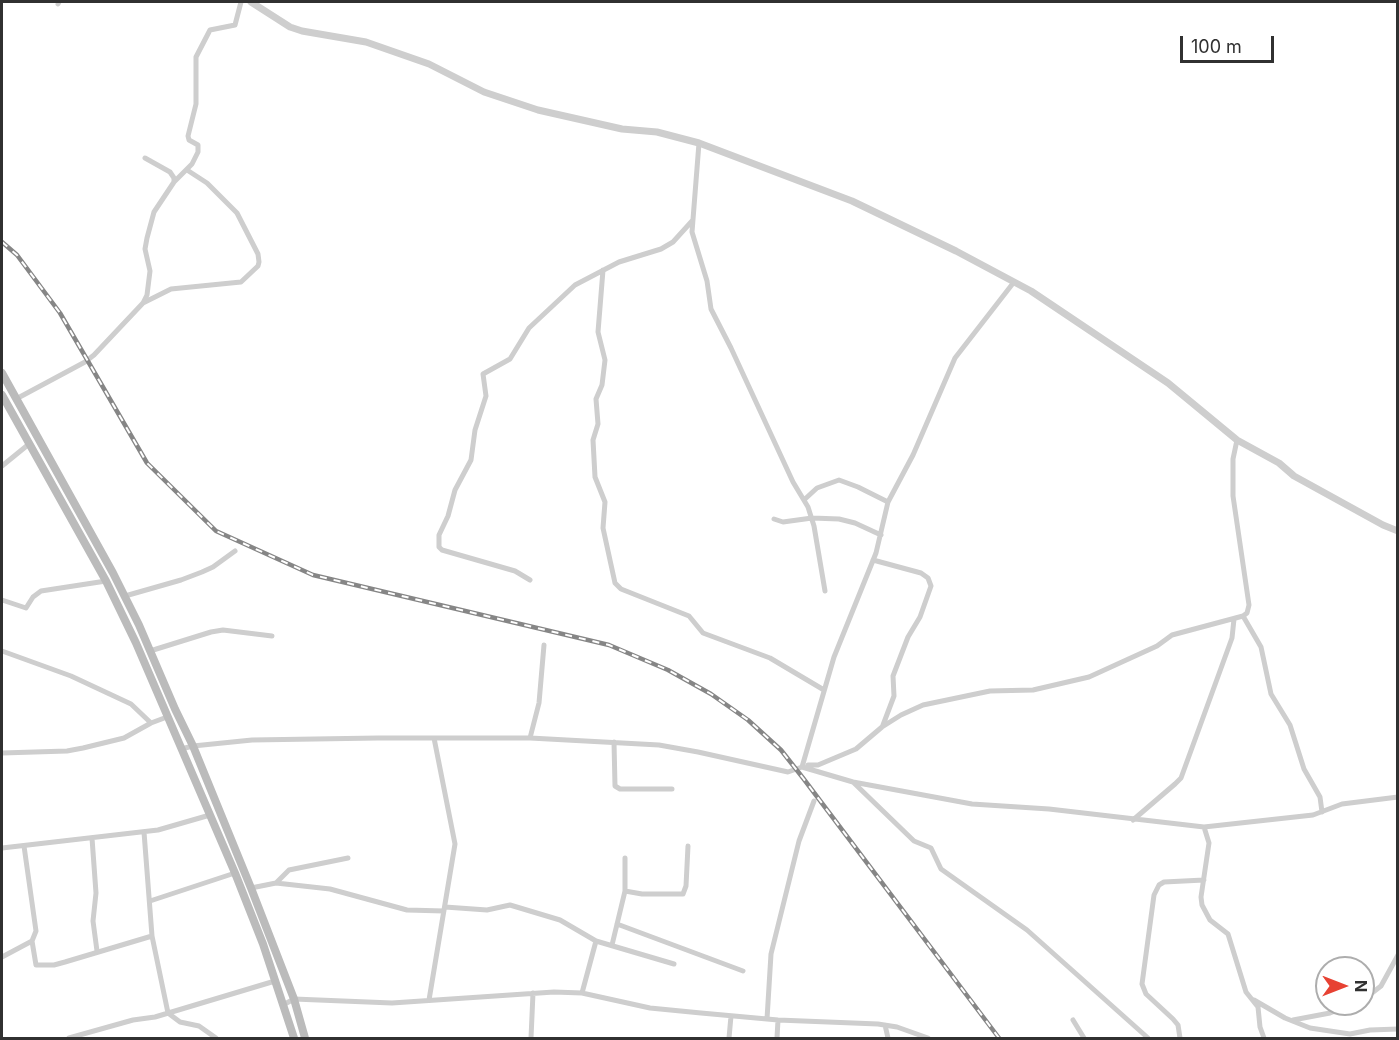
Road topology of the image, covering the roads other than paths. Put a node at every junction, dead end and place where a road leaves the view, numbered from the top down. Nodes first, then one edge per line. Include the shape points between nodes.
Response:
1 (241, 2) edge
2 (251, 2) edge
3 (699, 142) junction
4 (145, 158) dead end
5 (187, 170) junction
6 (174, 182) junction
7 (692, 221) junction
8 (603, 270) junction
9 (1014, 282) junction
10 (143, 303) junction
11 (2, 374) edge
12 (2, 395) edge
13 (16, 399) junction
14 (1237, 440) junction
15 (29, 444) junction
16 (2, 466) edge
17 (805, 499) junction
18 (888, 502) junction
19 (812, 518) junction
20 (774, 519) dead end
21 (1398, 531) edge
22 (881, 535) junction
23 (235, 551) dead end
24 (873, 560) junction
25 (530, 580) dead end
26 (106, 581) junction
27 (825, 591) dead end
28 (125, 596) junction
29 (2, 600) edge
30 (1243, 616) junction
31 (1234, 619) junction
32 (272, 636) dead end
33 (544, 645) dead end
34 (2, 651) edge
35 (150, 651) junction
36 (824, 690) junction
37 (167, 717) junction
38 (151, 723) junction
39 (882, 727) junction
40 (434, 738) junction
41 (530, 738) junction
42 (614, 742) junction
43 (193, 746) junction
44 (181, 750) junction
45 (2, 753) edge
46 (802, 766) junction
47 (853, 782) junction
48 (672, 789) dead end
49 (1398, 797) edge
50 (814, 801) dead end
51 (1322, 812) junction
52 (210, 815) junction
53 (1133, 820) junction
54 (1204, 827) junction
55 (144, 832) junction
56 (92, 838) junction
57 (24, 846) junction
58 (688, 846) dead end
59 (2, 848) edge
60 (348, 858) dead end
61 (625, 858) dead end
62 (235, 873) junction
63 (1204, 880) junction
64 (276, 883) junction
65 (251, 888) junction
66 (625, 891) junction
67 (150, 901) junction
68 (445, 909) junction
69 (617, 924) junction
70 (152, 936) junction
71 (32, 941) junction
72 (596, 941) junction
73 (612, 945) junction
74 (97, 951) junction
75 (1398, 955) edge
76 (2, 957) edge
77 (674, 964) dead end
78 (743, 970) dead end
79 (275, 981) junction
80 (1375, 991) edge
81 (533, 993) junction
82 (582, 993) junction
83 (1250, 998) junction
84 (294, 999) junction
85 (429, 1000) junction
86 (283, 1006) junction
87 (168, 1013) junction
88 (731, 1016) junction
89 (1315, 1016) edge
90 (767, 1019) junction
91 (778, 1020) junction
92 (1073, 1020) dead end
93 (1291, 1021) junction
94 (885, 1025) junction
95 (1398, 1029) edge
96 (69, 1038) edge
97 (216, 1038) edge
98 (294, 1038) edge
99 (305, 1038) edge
100 (531, 1038) edge
101 (729, 1038) edge
102 (777, 1038) edge
103 (888, 1038) edge
104 (928, 1038) edge
105 (1084, 1038) edge
106 (1148, 1038) edge
107 (1180, 1038) edge
108 (1264, 1038) edge

1 - 5 street via 235,25 210,30 196,57 196,104 188,136 199,148
2 - 3 street via 290,27 366,42 429,64 484,92 538,110
3 - 7 street
3 - 9 street via 852,201
4 - 6 street via 171,172
5 - 6 street
5 - 10 street via 207,183 237,213 258,254 258,266 241,282 171,290
6 - 10 street via 154,212 147,238 150,271
7 - 8 street via 661,249
7 - 17 street via 693,239 715,320 793,482
8 - 25 street via 574,285 529,328 510,359 483,374 486,396 471,460 439,535 442,550 515,571
8 - 36 street via 598,332 605,360 596,399 598,424 593,440 595,477 605,502 603,528 615,583 621,590 689,616 703,633 770,658
9 - 14 street via 1168,383
9 - 18 street via 955,358
10 - 13 street via 94,355
11 - 13 main road
12 - 15 main road
13 - 28 main road
14 - 21 street via 1294,476
14 - 30 street via 1233,496 1249,605
15 - 16 street
15 - 26 main road
17 - 18 street via 817,488 838,480
17 - 19 street
18 - 22 street
19 - 20 street via 792,522
19 - 22 street via 847,520
19 - 27 street
22 - 24 street
23 - 28 street via 202,572
24 - 36 street
24 - 39 street via 921,573 931,586 893,676 894,696
26 - 29 street via 41,591 26,608
26 - 37 main road
28 - 35 main road
30 - 31 street
30 - 51 street via 1261,647 1271,694 1290,725 1304,769 1320,797
31 - 39 street via 1172,635 1157,646 1089,677 1033,690 990,691 933,702
31 - 53 street via 1232,638 1181,778
32 - 35 street via 223,630
33 - 41 street via 539,703
34 - 38 street via 71,676 131,704
35 - 43 main road
36 - 46 street
37 - 38 street
37 - 44 main road
38 - 45 street via 124,738 83,748
39 - 46 street via 856,749 818,765
40 - 41 street
40 - 43 street via 252,740
40 - 68 street via 455,844
41 - 42 street
42 - 46 street via 659,745 788,772
42 - 48 street via 615,786
43 - 44 street
43 - 65 main road
44 - 52 main road
46 - 47 street
47 - 53 street via 972,804
47 - 106 street via 914,841 931,848 941,868 1035,937
49 - 51 street via 1342,804
50 - 90 street via 772,948
51 - 54 street
52 - 55 street
52 - 62 main road
53 - 54 street
54 - 63 street via 1209,843
55 - 56 street
55 - 67 street
56 - 57 street
56 - 74 street
57 - 59 street
57 - 71 street via 36,931
58 - 66 street via 683,894
60 - 64 street via 289,870
61 - 66 street
62 - 67 street
62 - 79 main road
63 - 83 street via 1201,897 1205,914 1228,934
63 - 107 street via 1164,882 1156,889 1152,906 1142,984 1146,994 1178,1025
64 - 65 street
64 - 68 street via 330,889 415,911
65 - 84 main road
66 - 69 street
67 - 70 street
68 - 72 street via 487,910 510,905 560,920
68 - 85 street
69 - 73 street
69 - 78 street
70 - 74 street
70 - 87 street
71 - 74 street via 36,965 54,965
71 - 76 street
72 - 73 street
72 - 82 street
73 - 77 street
75 - 80 street
79 - 86 main road
79 - 87 street
81 - 82 street
81 - 85 street
81 - 100 street
82 - 88 street via 650,1008
83 - 93 street
83 - 108 street via 1257,1007
84 - 85 street via 392,1003
84 - 86 street
84 - 99 main road
86 - 98 main road
87 - 96 street
87 - 97 street
88 - 90 street
88 - 101 street
89 - 93 street
90 - 91 street
91 - 94 street
91 - 102 street
92 - 105 street
93 - 95 street via 1350,1034
94 - 103 street
94 - 104 street

